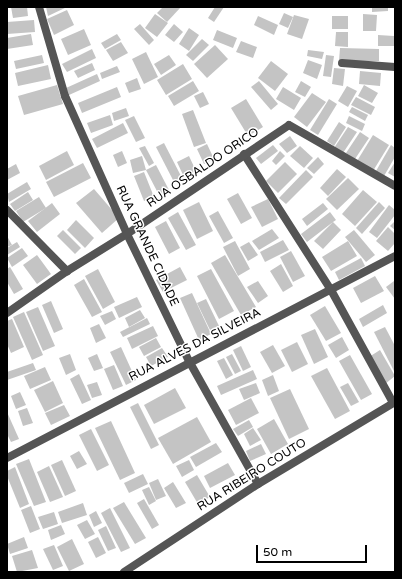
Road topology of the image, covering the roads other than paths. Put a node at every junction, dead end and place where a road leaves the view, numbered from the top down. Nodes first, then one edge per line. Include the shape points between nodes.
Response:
1 (39, 7) edge
2 (342, 63) dead end
3 (395, 67) edge
4 (244, 154) junction
5 (395, 186) edge
6 (7, 210) edge
7 (127, 234) junction
8 (395, 256) edge
9 (67, 271) junction
10 (331, 290) junction
11 (7, 313) edge
12 (189, 361) junction
13 (394, 402) edge
14 (7, 458) edge
15 (258, 484) junction
16 (124, 572) edge

1 - 7 street, RUA GRANDE CIDADE via 65,96
2 - 3 street
4 - 5 street, RUA OSBALDO ORICO via 285,126 294,126
4 - 7 street, RUA OSBALDO ORICO
4 - 10 street
6 - 9 street
7 - 9 street, RUA OSBALDO ORICO
7 - 12 street, RUA GRANDE CIDADE
8 - 10 street, RUA ALVES DA SILVEIRA
9 - 11 street, RUA OSBALDO ORICO
10 - 12 street, RUA ALVES DA SILVEIRA
10 - 13 street
12 - 14 street, RUA ALVES DA SILVEIRA
12 - 15 street, RUA GRANDE CIDADE
13 - 15 street, RUA RIBEIRO COUTO
15 - 16 street, RUA RIBEIRO COUTO

